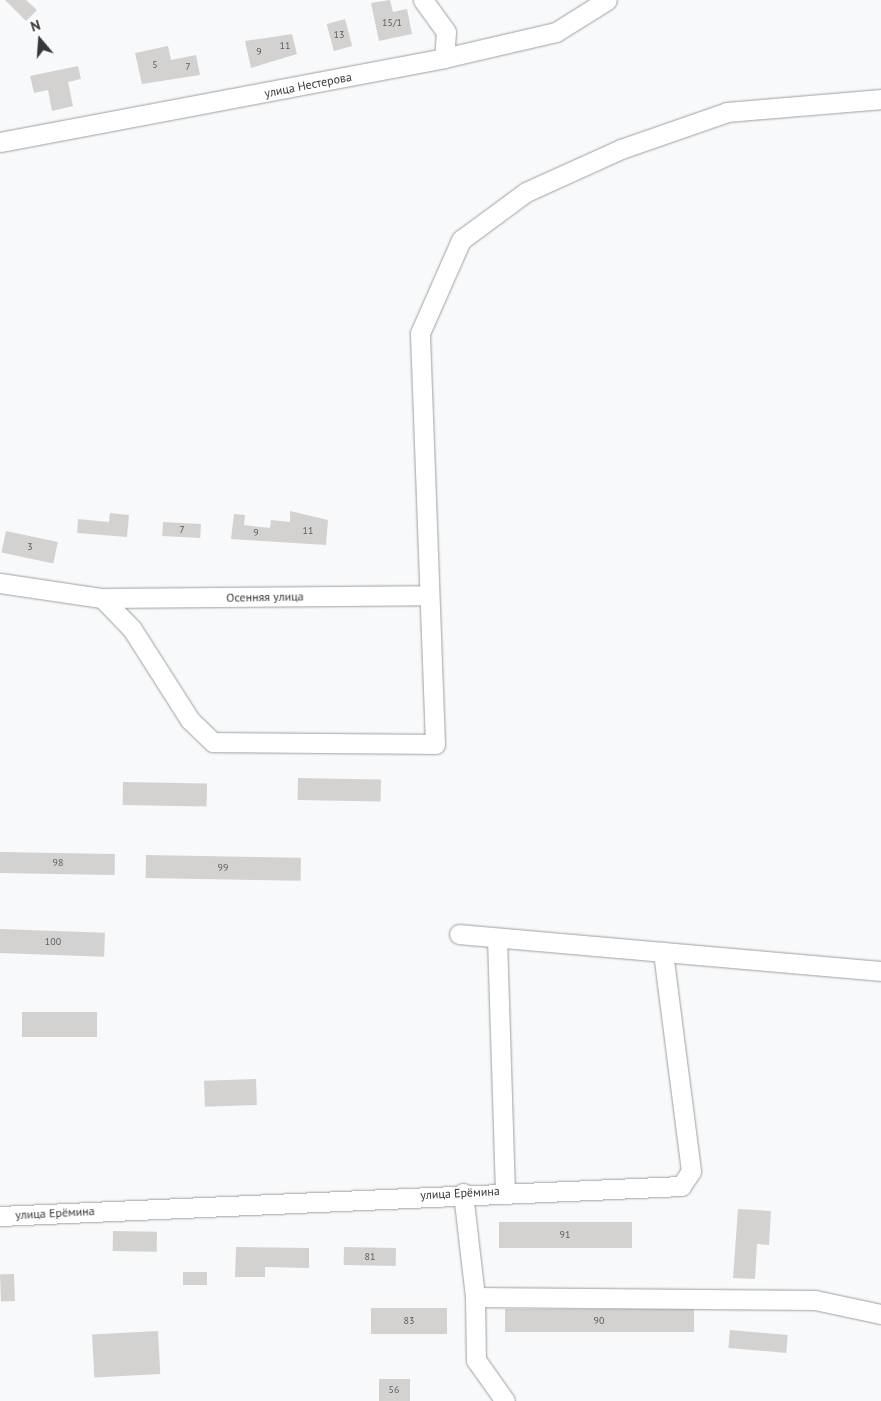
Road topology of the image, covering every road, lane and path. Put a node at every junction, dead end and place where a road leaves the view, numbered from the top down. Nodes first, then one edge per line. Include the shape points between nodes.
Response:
1 (424, 0) edge
2 (607, 0) edge
3 (444, 58) junction
4 (881, 99) edge
5 (0, 142) edge
6 (0, 583) edge
7 (427, 595) junction
8 (102, 598) junction
9 (458, 934) dead end
10 (497, 938) junction
11 (663, 952) junction
12 (881, 971) edge
13 (505, 1191) junction
14 (464, 1193) junction
15 (0, 1216) edge
16 (476, 1297) junction
17 (881, 1314) edge
18 (505, 1401) edge

1 - 3 street via 446,32
2 - 3 street, улица Нестерова via 556,32
3 - 5 street, улица Нестерова
4 - 7 street via 727,112 621,149 526,192 461,240 420,333
6 - 8 street, Осенняя улица
7 - 8 street, Осенняя улица
7 - 8 street via 435,744 212,742 190,720 132,629
9 - 10 street
10 - 11 street
10 - 13 street
11 - 12 street
11 - 13 street, улица Ерёмина via 691,1171 682,1186
13 - 14 street, улица Ерёмина
14 - 15 street, улица Ерёмина
14 - 16 street
16 - 17 street via 815,1300
16 - 18 street via 476,1360

